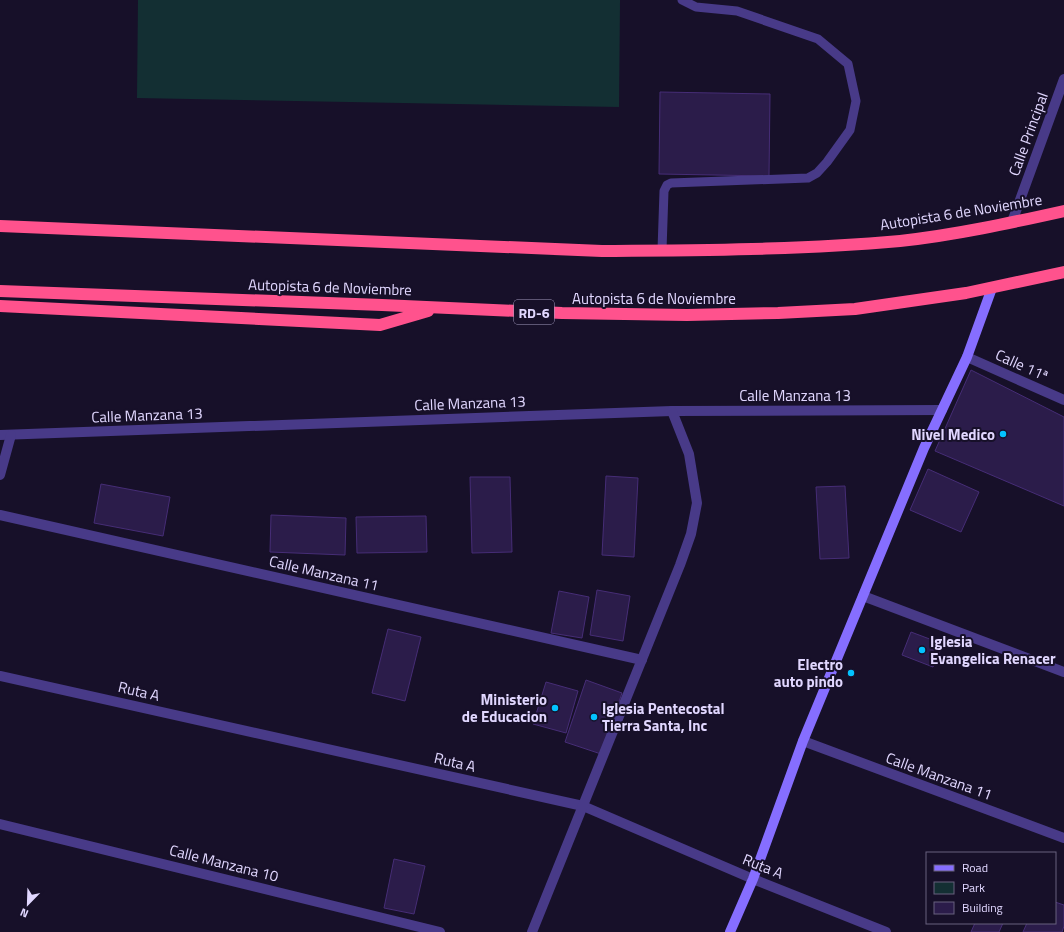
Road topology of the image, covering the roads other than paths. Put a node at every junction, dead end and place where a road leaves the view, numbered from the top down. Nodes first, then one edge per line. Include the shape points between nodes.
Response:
1 (682, 0) edge
2 (1064, 79) edge
3 (1064, 211) edge
4 (0, 220) edge
5 (1012, 222) junction
6 (0, 226) edge
7 (49, 228) junction
8 (662, 250) junction
9 (1064, 272) edge
10 (992, 288) junction
11 (0, 290) edge
12 (0, 306) edge
13 (438, 308) junction
14 (967, 357) junction
15 (1064, 400) edge
16 (942, 410) junction
17 (672, 411) junction
18 (0, 435) edge
19 (11, 435) junction
20 (0, 475) edge
21 (0, 515) edge
22 (863, 596) junction
23 (642, 660) junction
24 (1064, 672) edge
25 (0, 676) edge
26 (803, 741) junction
27 (583, 806) junction
28 (0, 824) edge
29 (1064, 838) edge
30 (753, 879) junction
31 (440, 932) edge
32 (532, 932) edge
33 (730, 932) edge
34 (886, 932) edge

1 - 8 lane via 696,7 737,11 818,39 848,64 856,101 850,130 818,173 808,178 667,185 664,190
2 - 5 street, Calle Principal
3 - 5 highway, Autopista 6 de Noviembre
4 - 7 highway
5 - 8 highway, Autopista 6 de Noviembre via 901,241 805,248
6 - 7 highway, Autopista 6 de Noviembre
7 - 8 highway, Autopista 6 de Noviembre via 602,250
9 - 10 highway, Autopista 6 de Noviembre / RD-6
10 - 13 highway, Autopista 6 de Noviembre / RD-6 via 855,308 778,313 593,314
10 - 14 main road
11 - 13 highway, Autopista 6 de Noviembre / RD-6
12 - 13 highway via 380,325
14 - 15 street, Calle 11ª
14 - 16 main road
16 - 17 street, Calle Manzana 13
16 - 22 main road
17 - 19 street, Calle Manzana 13
17 - 23 street via 689,454 697,503 691,534
18 - 19 street, Calle Manzana 13
19 - 20 street
21 - 23 street, Calle Manzana 11
22 - 24 street
22 - 26 main road
23 - 27 street
25 - 27 street, Ruta A
26 - 29 street, Calle Manzana 11
26 - 30 main road
27 - 30 street, Ruta A
27 - 32 street
28 - 31 street, Calle Manzana 10
30 - 33 main road
30 - 34 street, Ruta A

